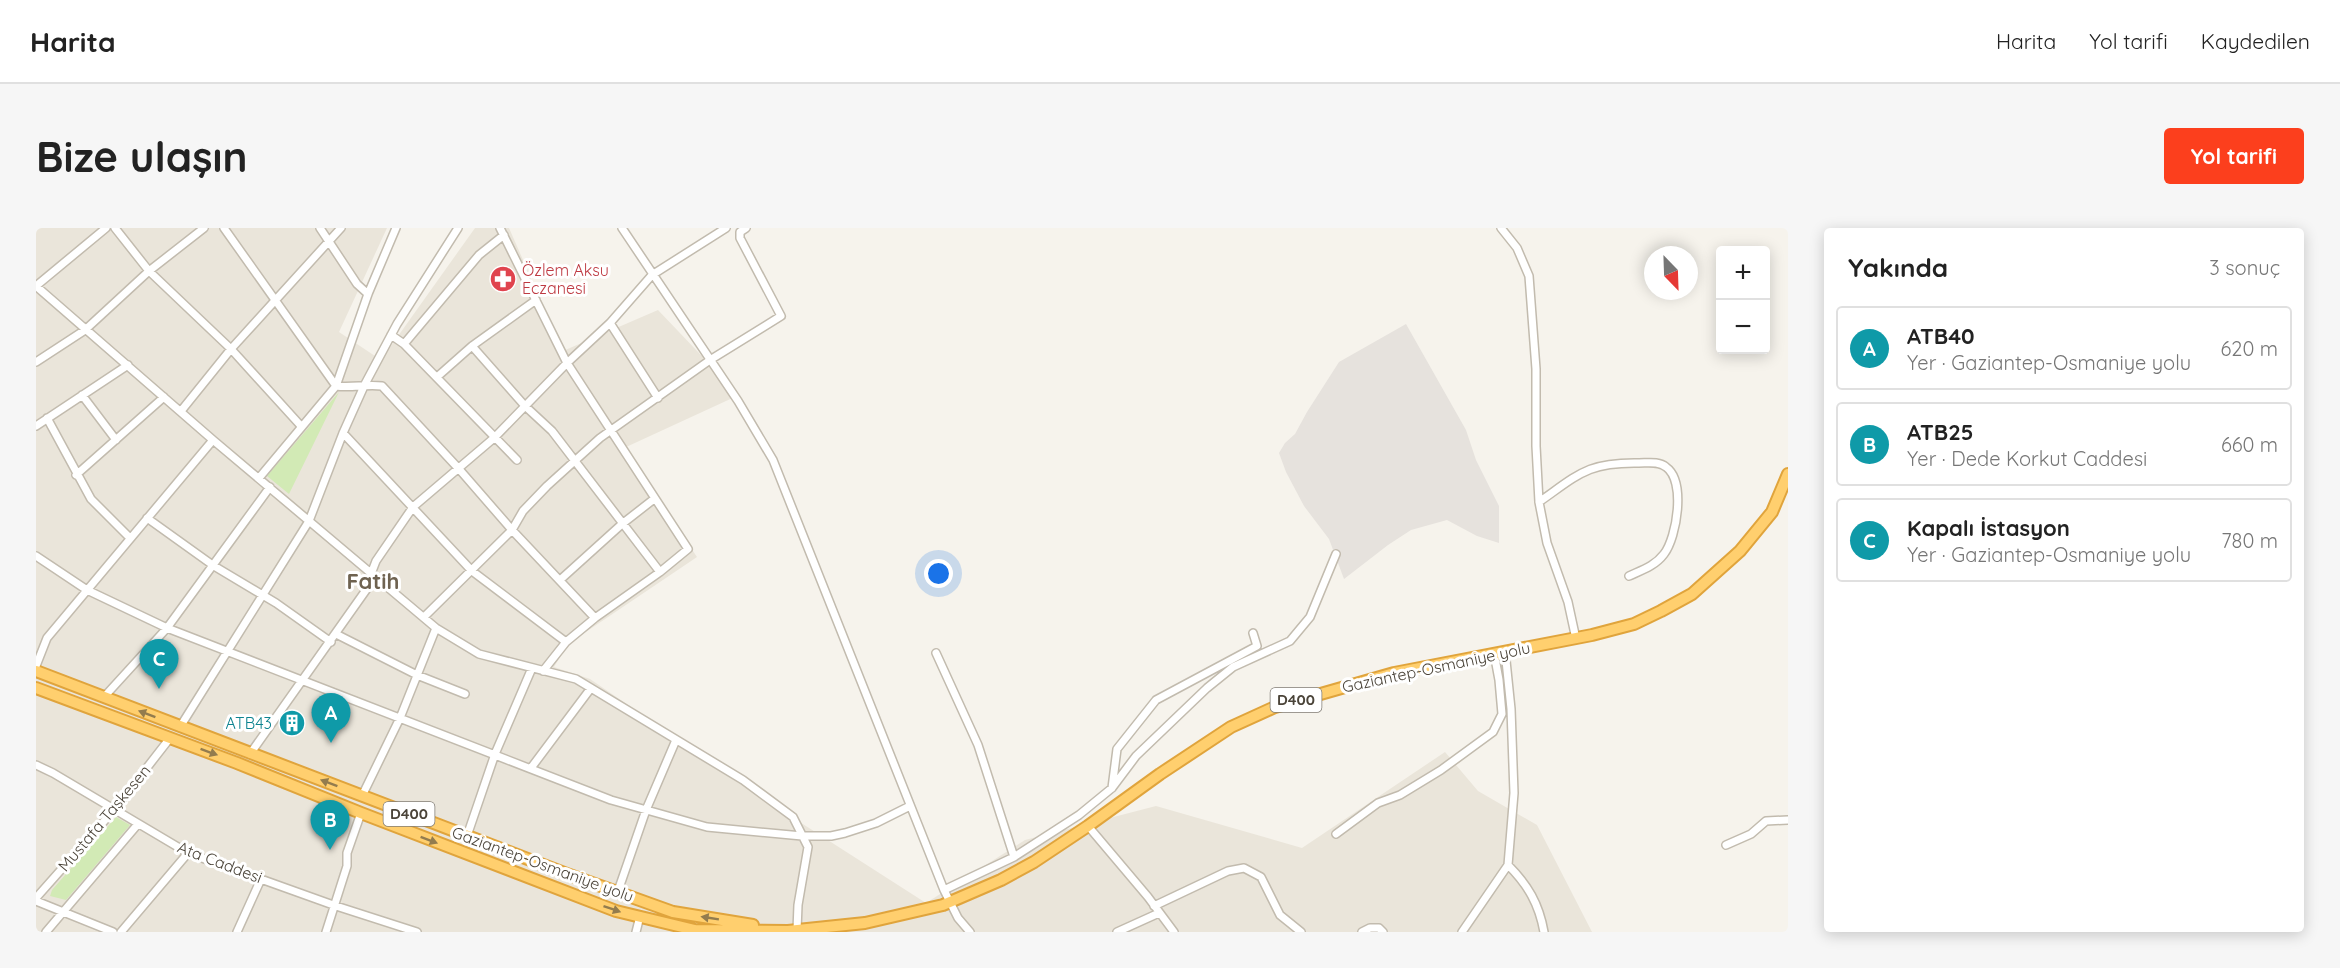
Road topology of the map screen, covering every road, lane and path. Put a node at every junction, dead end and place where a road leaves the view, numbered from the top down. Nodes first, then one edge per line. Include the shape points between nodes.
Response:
1 (106, 228) edge
2 (115, 228) edge
3 (204, 228) edge
4 (224, 228) edge
5 (320, 228) edge
6 (341, 228) edge
7 (396, 228) edge
8 (458, 228) edge
9 (622, 228) edge
10 (726, 228) edge
11 (746, 228) edge
12 (1501, 228) edge
13 (502, 232) edge
14 (328, 241) junction
15 (149, 271) junction
16 (652, 275) junction
17 (36, 286) edge
18 (368, 294) junction
19 (276, 298) junction
20 (536, 300) junction
21 (610, 323) junction
22 (85, 330) junction
23 (391, 335) junction
24 (404, 344) junction
25 (472, 346) junction
26 (231, 349) junction
27 (710, 360) junction
28 (36, 363) edge
29 (567, 363) junction
30 (128, 365) junction
31 (437, 377) junction
32 (365, 384) junction
33 (336, 386) junction
34 (82, 395) junction
35 (164, 397) junction
36 (658, 398) junction
37 (525, 406) junction
38 (181, 411) junction
39 (47, 418) junction
40 (36, 426) edge
41 (301, 426) junction
42 (610, 432) junction
43 (343, 433) junction
44 (494, 438) junction
45 (116, 440) junction
46 (213, 440) junction
47 (517, 460) dead end
48 (575, 460) junction
49 (459, 469) junction
50 (1788, 474) edge
51 (76, 475) junction
52 (259, 478) junction
53 (270, 487) junction
54 (654, 499) junction
55 (1539, 502) junction
56 (413, 507) junction
57 (147, 518) junction
58 (309, 520) junction
59 (622, 524) junction
60 (512, 530) junction
61 (130, 538) junction
62 (1336, 554) dead end
63 (36, 556) edge
64 (214, 566) junction
65 (472, 571) junction
66 (660, 572) junction
67 (371, 574) junction
68 (1629, 576) dead end
69 (560, 580) junction
70 (87, 590) junction
71 (263, 595) junction
72 (424, 617) junction
73 (595, 618) junction
74 (167, 628) junction
75 (436, 628) junction
76 (1253, 633) dead end
77 (336, 634) junction
78 (1576, 639) junction
79 (331, 642) junction
80 (566, 642) junction
81 (230, 651) junction
82 (1499, 652) junction
83 (936, 653) dead end
84 (36, 666) edge
85 (532, 668) junction
86 (543, 670) junction
87 (36, 671) edge
88 (417, 675) junction
89 (303, 680) junction
90 (36, 688) edge
91 (591, 688) junction
92 (465, 694) dead end
93 (104, 697) junction
94 (400, 718) junction
95 (180, 727) junction
96 (170, 738) junction
97 (676, 740) junction
98 (250, 754) junction
99 (495, 754) junction
100 (36, 765) edge
101 (531, 768) junction
102 (1112, 788) junction
103 (362, 796) junction
104 (910, 806) junction
105 (114, 810) junction
106 (646, 810) junction
107 (361, 813) junction
108 (1788, 820) edge
109 (138, 824) junction
110 (1088, 826) junction
111 (1336, 834) dead end
112 (467, 836) junction
113 (802, 836) junction
114 (1726, 845) dead end
115 (188, 853) junction
116 (1014, 857) junction
117 (1508, 865) junction
118 (261, 879) junction
119 (944, 890) junction
120 (618, 891) junction
121 (36, 899) edge
122 (950, 902) junction
123 (336, 906) junction
124 (1157, 909) junction
125 (63, 910) junction
126 (640, 916) junction
127 (958, 918) junction
128 (857, 928) edge
129 (793, 930) junction
130 (46, 932) edge
131 (113, 932) edge
132 (121, 932) edge
133 (237, 932) edge
134 (326, 932) edge
135 (417, 932) edge
136 (636, 932) edge
137 (962, 932) edge
138 (970, 932) edge
139 (1117, 932) edge
140 (1174, 932) edge
141 (1301, 932) edge
142 (1362, 932) edge
143 (1383, 932) edge
144 (1462, 932) edge
145 (1544, 932) edge

1 - 17 street
2 - 15 street
3 - 15 street
4 - 19 street
5 - 14 street
6 - 14 street
7 - 18 street
8 - 23 street
9 - 16 street
10 - 16 street
11 - 27 street via 740,232 740,238 781,316
12 - 55 street via 1517,248 1529,276
13 - 20 street
13 - 24 street
14 - 18 street
14 - 19 street
15 - 22 street
15 - 26 street
16 - 21 street
16 - 27 street
17 - 22 street
18 - 33 street
19 - 26 street
19 - 33 street
20 - 25 street
20 - 29 street
21 - 29 street
21 - 36 street
22 - 28 street
22 - 30 street
23 - 24 street
23 - 32 street
24 - 31 street
25 - 31 street
25 - 37 street
26 - 38 street
26 - 41 street
27 - 36 street
27 - 104 street via 783,482
29 - 37 street
29 - 42 street
30 - 34 street
30 - 35 street
31 - 44 street
32 - 33 street
32 - 43 street
32 - 49 street via 382,386
33 - 41 street
34 - 39 street
34 - 45 street
35 - 38 street
35 - 45 street
36 - 42 street
37 - 44 street
37 - 48 street
38 - 46 street
39 - 40 street
39 - 51 street
41 - 52 street
42 - 48 street
42 - 54 street
43 - 56 street
43 - 58 street
44 - 47 street
44 - 49 street
45 - 51 street
46 - 52 street
46 - 57 street
48 - 59 street
48 - 60 street via 523,511
49 - 56 street
49 - 60 street
50 - 78 highway, Gaziantep-Osmaniye yolu / D400 via 1772,512 1740,551 1692,594 1634,624
51 - 61 street via 92,499
52 - 53 street
53 - 58 street
53 - 64 street
54 - 59 street
54 - 66 street via 688,549
55 - 68 street via 1598,465 1657,463 1668,468 1674,479 1678,507 1668,548 1656,563
55 - 78 street
56 - 65 street
56 - 67 street
57 - 61 street
57 - 64 street
58 - 67 street
58 - 71 street
59 - 66 street
59 - 69 street
60 - 65 street
60 - 69 street
61 - 70 street
62 - 102 street via 1310,617 1290,641 1233,666 1136,756
63 - 70 street
64 - 71 street
64 - 74 street
65 - 72 street
65 - 80 street
66 - 73 street
67 - 72 street
67 - 77 street via 371,583
69 - 73 street
70 - 74 street
70 - 84 street via 48,638
71 - 79 street
71 - 81 street
72 - 75 street
73 - 80 street
74 - 81 street
74 - 93 street
75 - 85 street via 479,654
75 - 88 street
76 - 102 street via 1257,646 1156,700 1117,749
77 - 79 street
77 - 88 street
78 - 82 highway, Gaziantep-Osmaniye yolu / D400
79 - 89 street
80 - 86 street
81 - 89 street
81 - 95 street
82 - 110 highway, Gaziantep-Osmaniye yolu / D400 via 1394,673 1275,706 1232,727
82 - 111 street via 1502,714 1493,732 1400,795 1378,802
82 - 117 street via 1511,709 1514,793
83 - 116 street via 978,745
85 - 86 street
85 - 99 street
86 - 91 street via 576,679
87 - 93 highway, Gaziantep-Osmaniye yolu / D400
88 - 92 street
88 - 94 street
89 - 94 street
89 - 98 street
90 - 96 highway, Gaziantep-Osmaniye yolu / D400
91 - 97 street
91 - 101 street
95 -> 93 highway, Gaziantep-Osmaniye yolu / D400
94 - 99 street
94 - 103 street
95 - 98 highway, Gaziantep-Osmaniye yolu / D400
96 - 105 street, Mustafa Taşkesen
96 -> 107 highway, Gaziantep-Osmaniye yolu / D400
97 - 106 street
97 - 113 street via 793,817
103 -> 98 highway, Gaziantep-Osmaniye yolu / D400
99 - 101 street
99 - 112 street
100 - 105 street, Ata Caddesi
101 - 106 street
102 - 116 street via 1079,815
103 - 112 highway, Gaziantep-Osmaniye yolu / D400
104 - 113 street via 845,834
104 - 119 street
105 - 109 street, Ata Caddesi
105 - 121 street, Mustafa Taşkesen
106 - 113 street via 706,827
106 - 120 street
107 - 123 street via 347,853
107 -> 126 highway, Gaziantep-Osmaniye yolu / D400 via 616,911
108 - 114 street via 1766,821 1751,834
109 - 115 street, Ata Caddesi
109 - 125 street, Mustafa Taşkesen
110 - 122 highway, Gaziantep-Osmaniye yolu / D400 via 1034,862
110 - 124 street
112 - 120 highway, Gaziantep-Osmaniye yolu / D400
113 - 129 street via 808,847
115 - 118 street, Ata Caddesi
115 - 132 street
116 - 119 street
117 - 144 street
117 - 145 street via 1535,899
118 - 123 street, Ata Caddesi
118 - 133 street
119 - 122 street
129 -> 120 highway, Gaziantep-Osmaniye yolu / D400 via 673,912
121 - 125 street
122 - 127 street
122 - 128 highway, Gaziantep-Osmaniye yolu / D400
123 - 134 street
123 - 135 street, Ata Caddesi
124 - 139 street
124 - 140 street
124 - 141 street via 1228,871 1244,868 1261,877 1280,915
125 - 130 street, Mustafa Taşkesen
125 - 131 street
126 - 129 highway, Gaziantep-Osmaniye yolu / D400 via 695,930
126 - 136 street
127 - 137 street
127 - 138 street
128 - 129 highway, Gaziantep-Osmaniye yolu / D400
142 - 143 street via 1373,927

